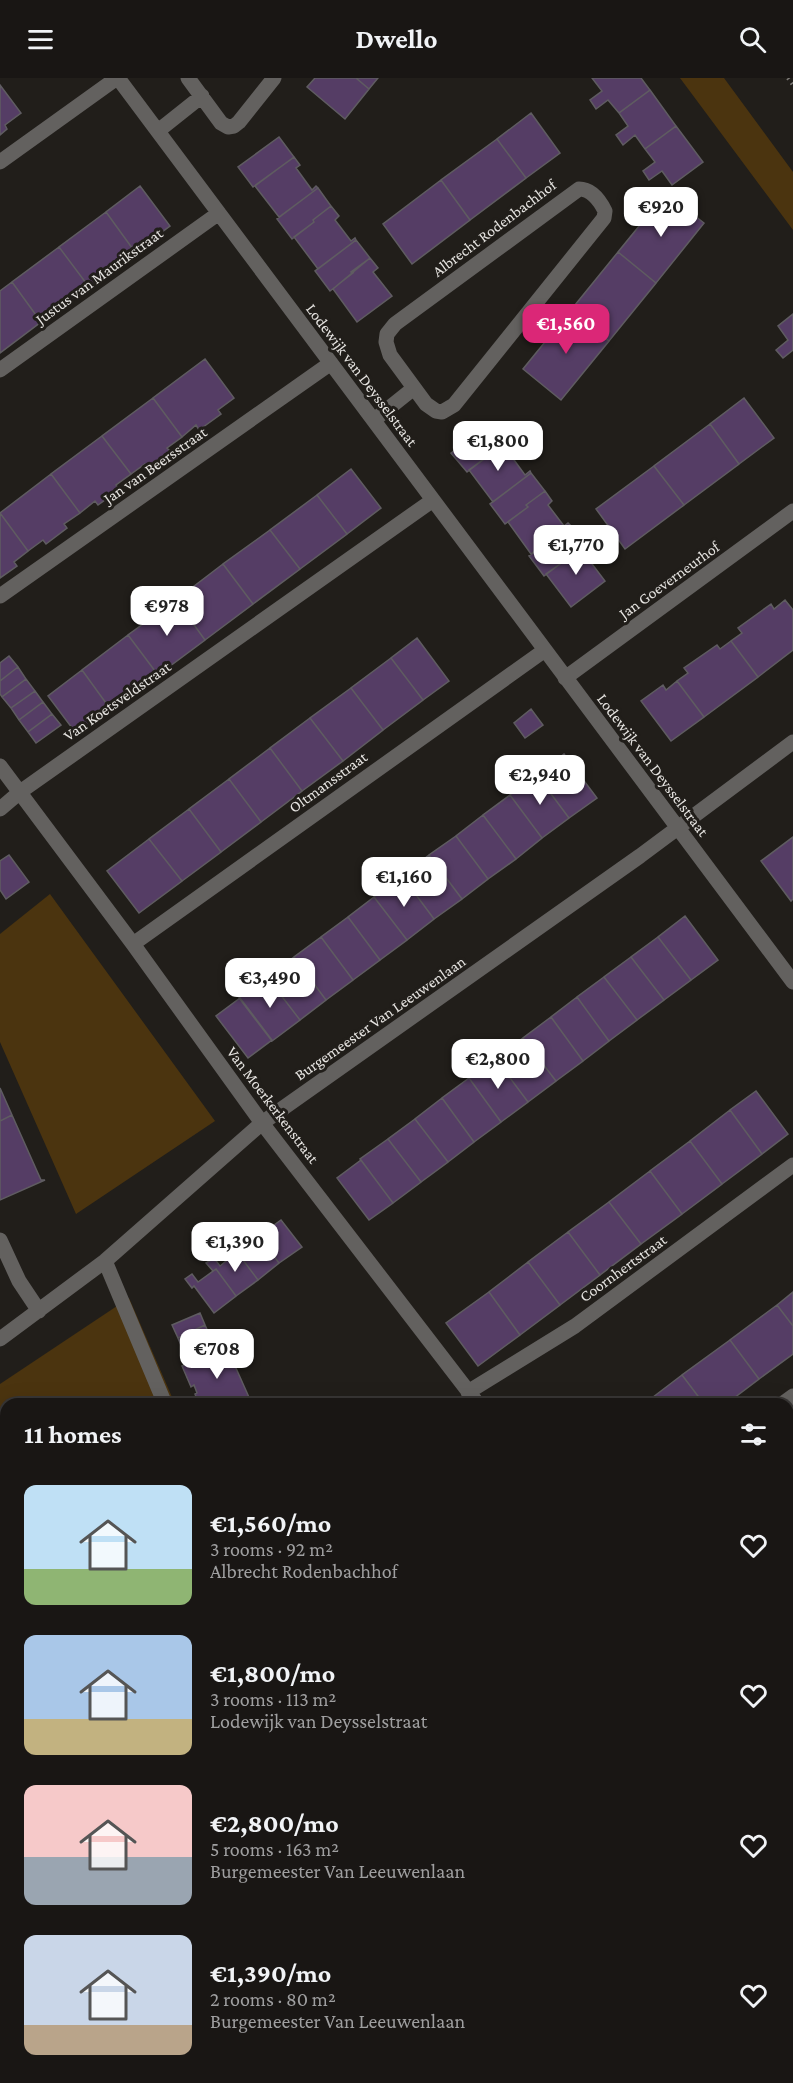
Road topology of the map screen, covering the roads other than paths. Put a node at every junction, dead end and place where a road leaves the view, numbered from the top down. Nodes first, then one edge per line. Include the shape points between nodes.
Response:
1 (118, 78) edge
2 (188, 78) edge
3 (274, 78) edge
4 (202, 96) junction
5 (158, 131) junction
6 (0, 162) edge
7 (219, 213) junction
8 (331, 363) junction
9 (0, 369) edge
10 (414, 388) junction
11 (374, 420) junction
12 (433, 500) junction
13 (793, 511) edge
14 (0, 596) edge
15 (545, 650) junction
16 (566, 678) junction
17 (793, 742) edge
18 (0, 766) edge
19 (20, 792) junction
20 (0, 808) edge
21 (677, 827) junction
22 (133, 944) junction
23 (790, 972) edge
24 (262, 1123) junction
25 (793, 1165) edge
26 (0, 1240) edge
27 (105, 1261) junction
28 (39, 1311) junction
29 (0, 1339) edge
30 (162, 1398) edge
31 (473, 1398) edge

1 - 5 street, Lodewijk van Deysselstraat
1 - 6 street
2 - 4 street
3 - 4 street via 234,126 221,123
4 - 5 street
5 - 7 street, Lodewijk van Deysselstraat
7 - 8 street, Lodewijk van Deysselstraat
7 - 9 street, Justus van Maurikstraat
8 - 11 street, Lodewijk van Deysselstraat
8 - 14 street, Jan van Beersstraat
10 - 10 street, Albrecht Rodenbachhof via 436,411 454,405 604,218 605,212 596,197 584,189 573,192 395,324 386,342 390,355
10 - 11 street
11 - 12 street, Lodewijk van Deysselstraat
12 - 15 street, Lodewijk van Deysselstraat
12 - 19 street, Van Koetsveldstraat
13 - 16 street, Jan Goeverneurhof
15 - 16 street, Lodewijk van Deysselstraat
15 - 22 street, Oltmansstraat
16 - 21 street, Lodewijk van Deysselstraat
17 - 21 street, Burgemeester Van Leeuwenlaan
18 - 19 street, Van Moerkerkenstraat
19 - 20 street, Van Koetsveldstraat
19 - 22 street, Van Moerkerkenstraat
21 - 23 street, Lodewijk van Deysselstraat
21 - 24 street, Burgemeester Van Leeuwenlaan
22 - 24 street, Van Moerkerkenstraat
24 - 27 street, Burgemeester Van Leeuwenlaan
24 - 31 street, Van Moerkerkenstraat
25 - 31 street, Coornhertstraat
26 - 28 street via 19,1281
27 - 28 street, Burgemeester Van Leeuwenlaan
27 - 30 street
28 - 29 street, Burgemeester Van Leeuwenlaan

